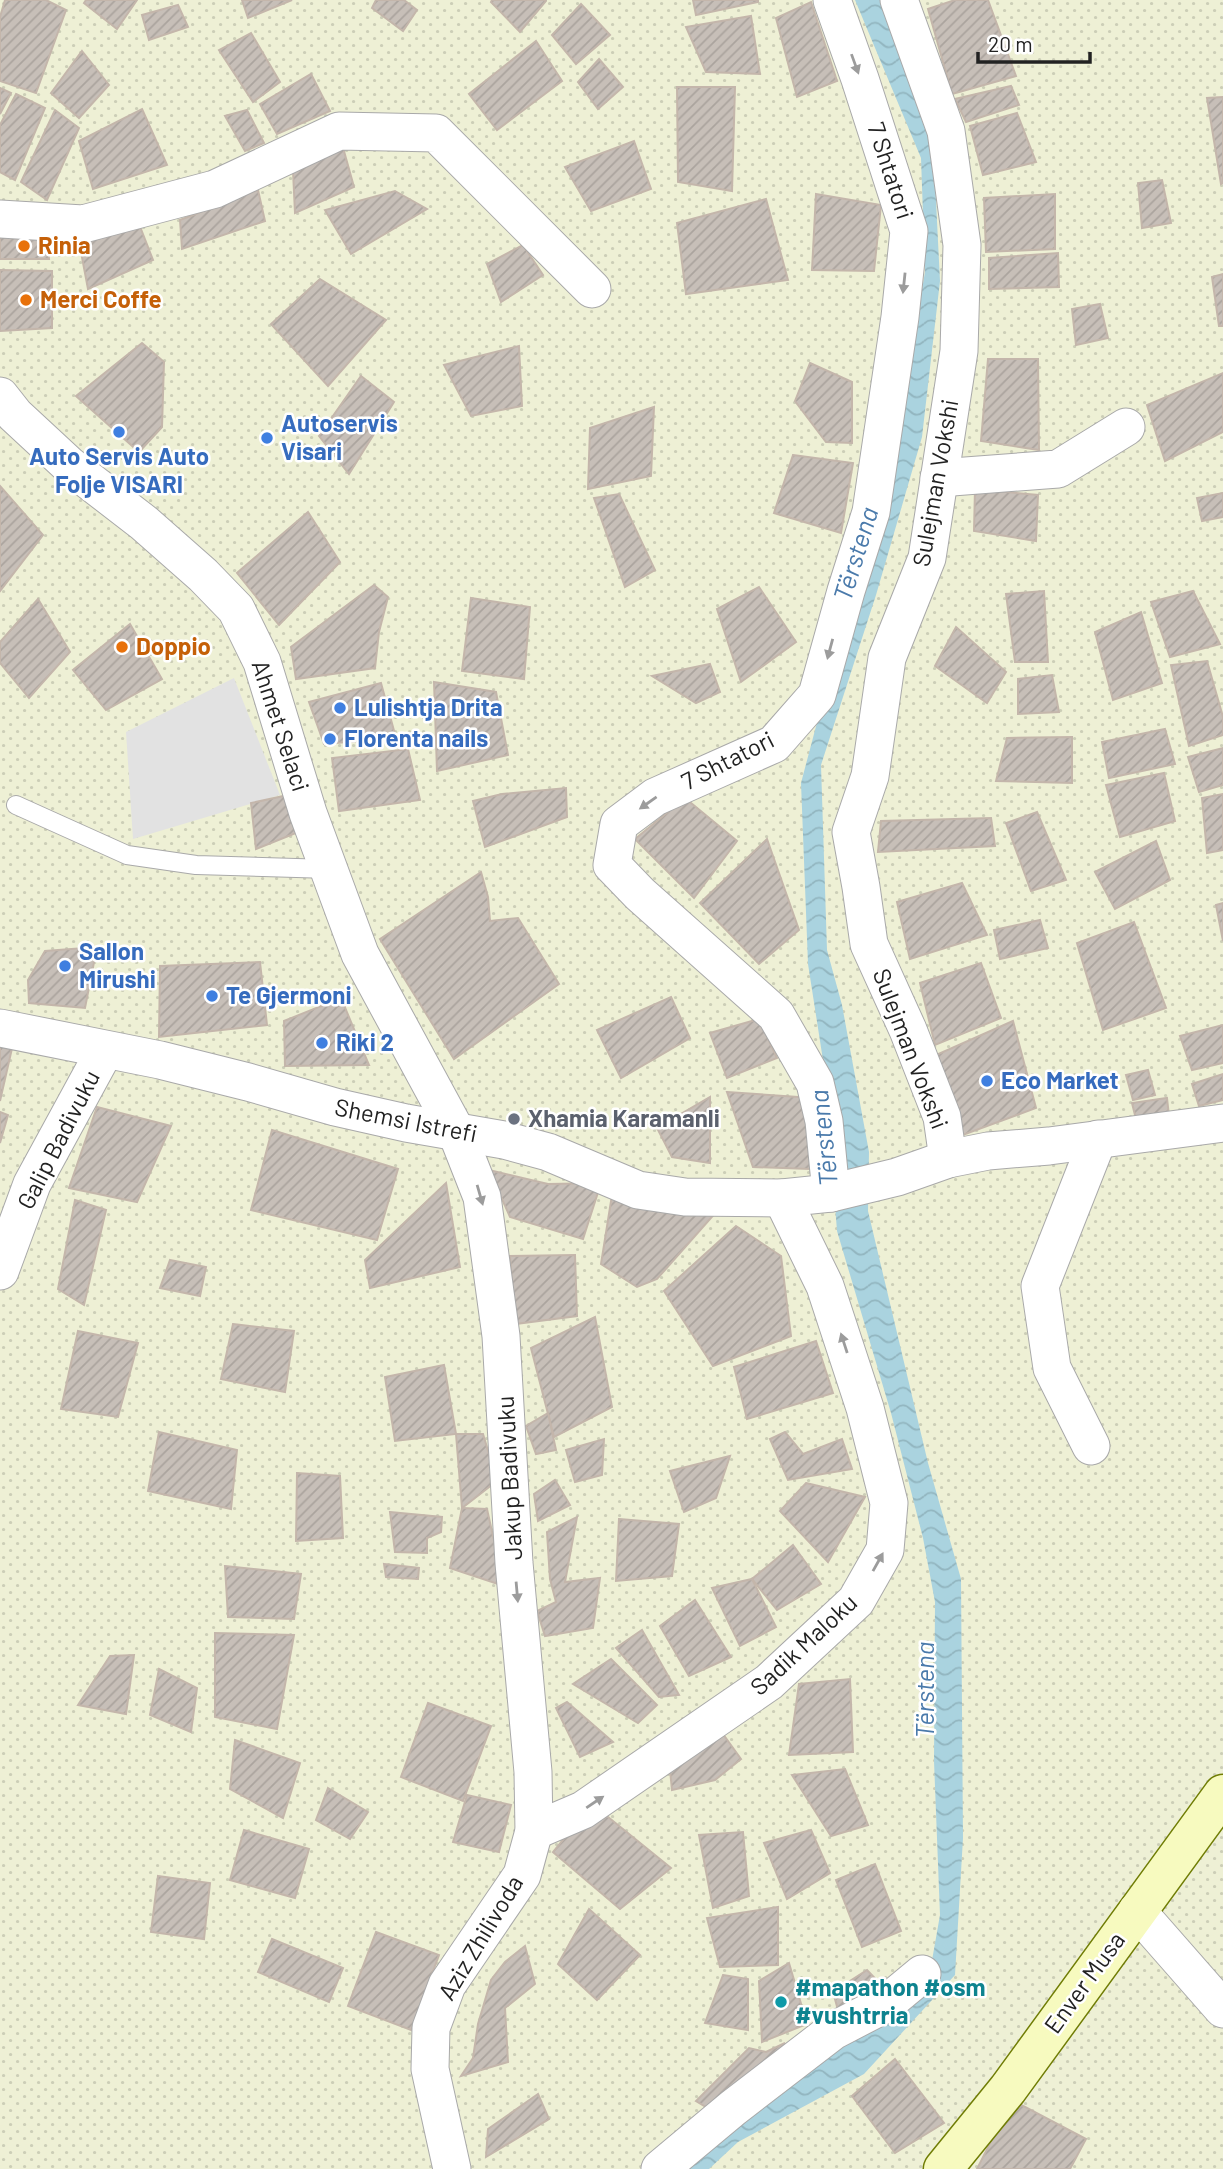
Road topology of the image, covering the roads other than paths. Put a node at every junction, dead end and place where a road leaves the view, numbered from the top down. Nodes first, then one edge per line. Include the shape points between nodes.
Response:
1 (832, 0) edge
2 (899, 0) edge
3 (0, 219) edge
4 (592, 289) dead end
5 (0, 396) edge
6 (1126, 427) dead end
7 (939, 478) junction
8 (16, 805) dead end
9 (330, 869) junction
10 (0, 1028) edge
11 (105, 1051) junction
12 (1223, 1123) edge
13 (456, 1131) junction
14 (1098, 1139) junction
15 (948, 1159) junction
16 (831, 1193) junction
17 (782, 1198) junction
18 (0, 1270) edge
19 (1091, 1446) dead end
20 (1223, 1794) edge
21 (534, 1831) junction
22 (1137, 1911) junction
23 (922, 1974) dead end
24 (1223, 2009) edge
25 (452, 2169) edge
26 (660, 2169) edge
27 (943, 2169) edge

1 -> 16 street, 7 Shtatori via 909,231 871,512 817,695 774,744 655,797 619,824 612,865 776,1015 815,1083
2 - 7 street, Sulejman Vokshi via 946,131 962,245 959,351
3 - 4 street via 83,225 215,190 339,131 436,133
5 - 9 street, Ahmet Selaci via 70,466 154,532 236,609 262,662 308,814
6 - 7 street via 1058,469
7 - 15 street, Sulejman Vokshi via 927,558 887,658 870,776 851,832 869,944 942,1117
8 - 9 lane via 127,855 196,865
9 - 13 street, Ahmet Selaci via 360,954
10 - 11 street, Shemsi Istrefi
11 - 13 street, Shemsi Istrefi via 160,1060 346,1110
11 - 18 street, Galip Badivuku via 32,1184
12 - 14 street, Shemsi Istrefi
13 - 17 street, Shemsi Istrefi via 548,1152 638,1190 685,1197
13 -> 21 street, Jakup Badivuku via 482,1197 501,1336
14 - 15 street, Shemsi Istrefi
14 - 19 street via 1040,1286 1052,1368
15 - 16 street, Shemsi Istrefi
16 - 17 street, Shemsi Istrefi
21 -> 17 street, Sadik Maloku via 583,1810 769,1682 856,1601 885,1550 889,1503 865,1408 825,1286
20 - 22 street, Enver Musa
21 - 25 street, Aziz Zhilivoda via 522,1875 447,1985 431,2028 430,2069
22 - 24 street
22 - 27 street, Enver Musa via 1008,2089
23 - 26 street via 887,2003 833,2031

